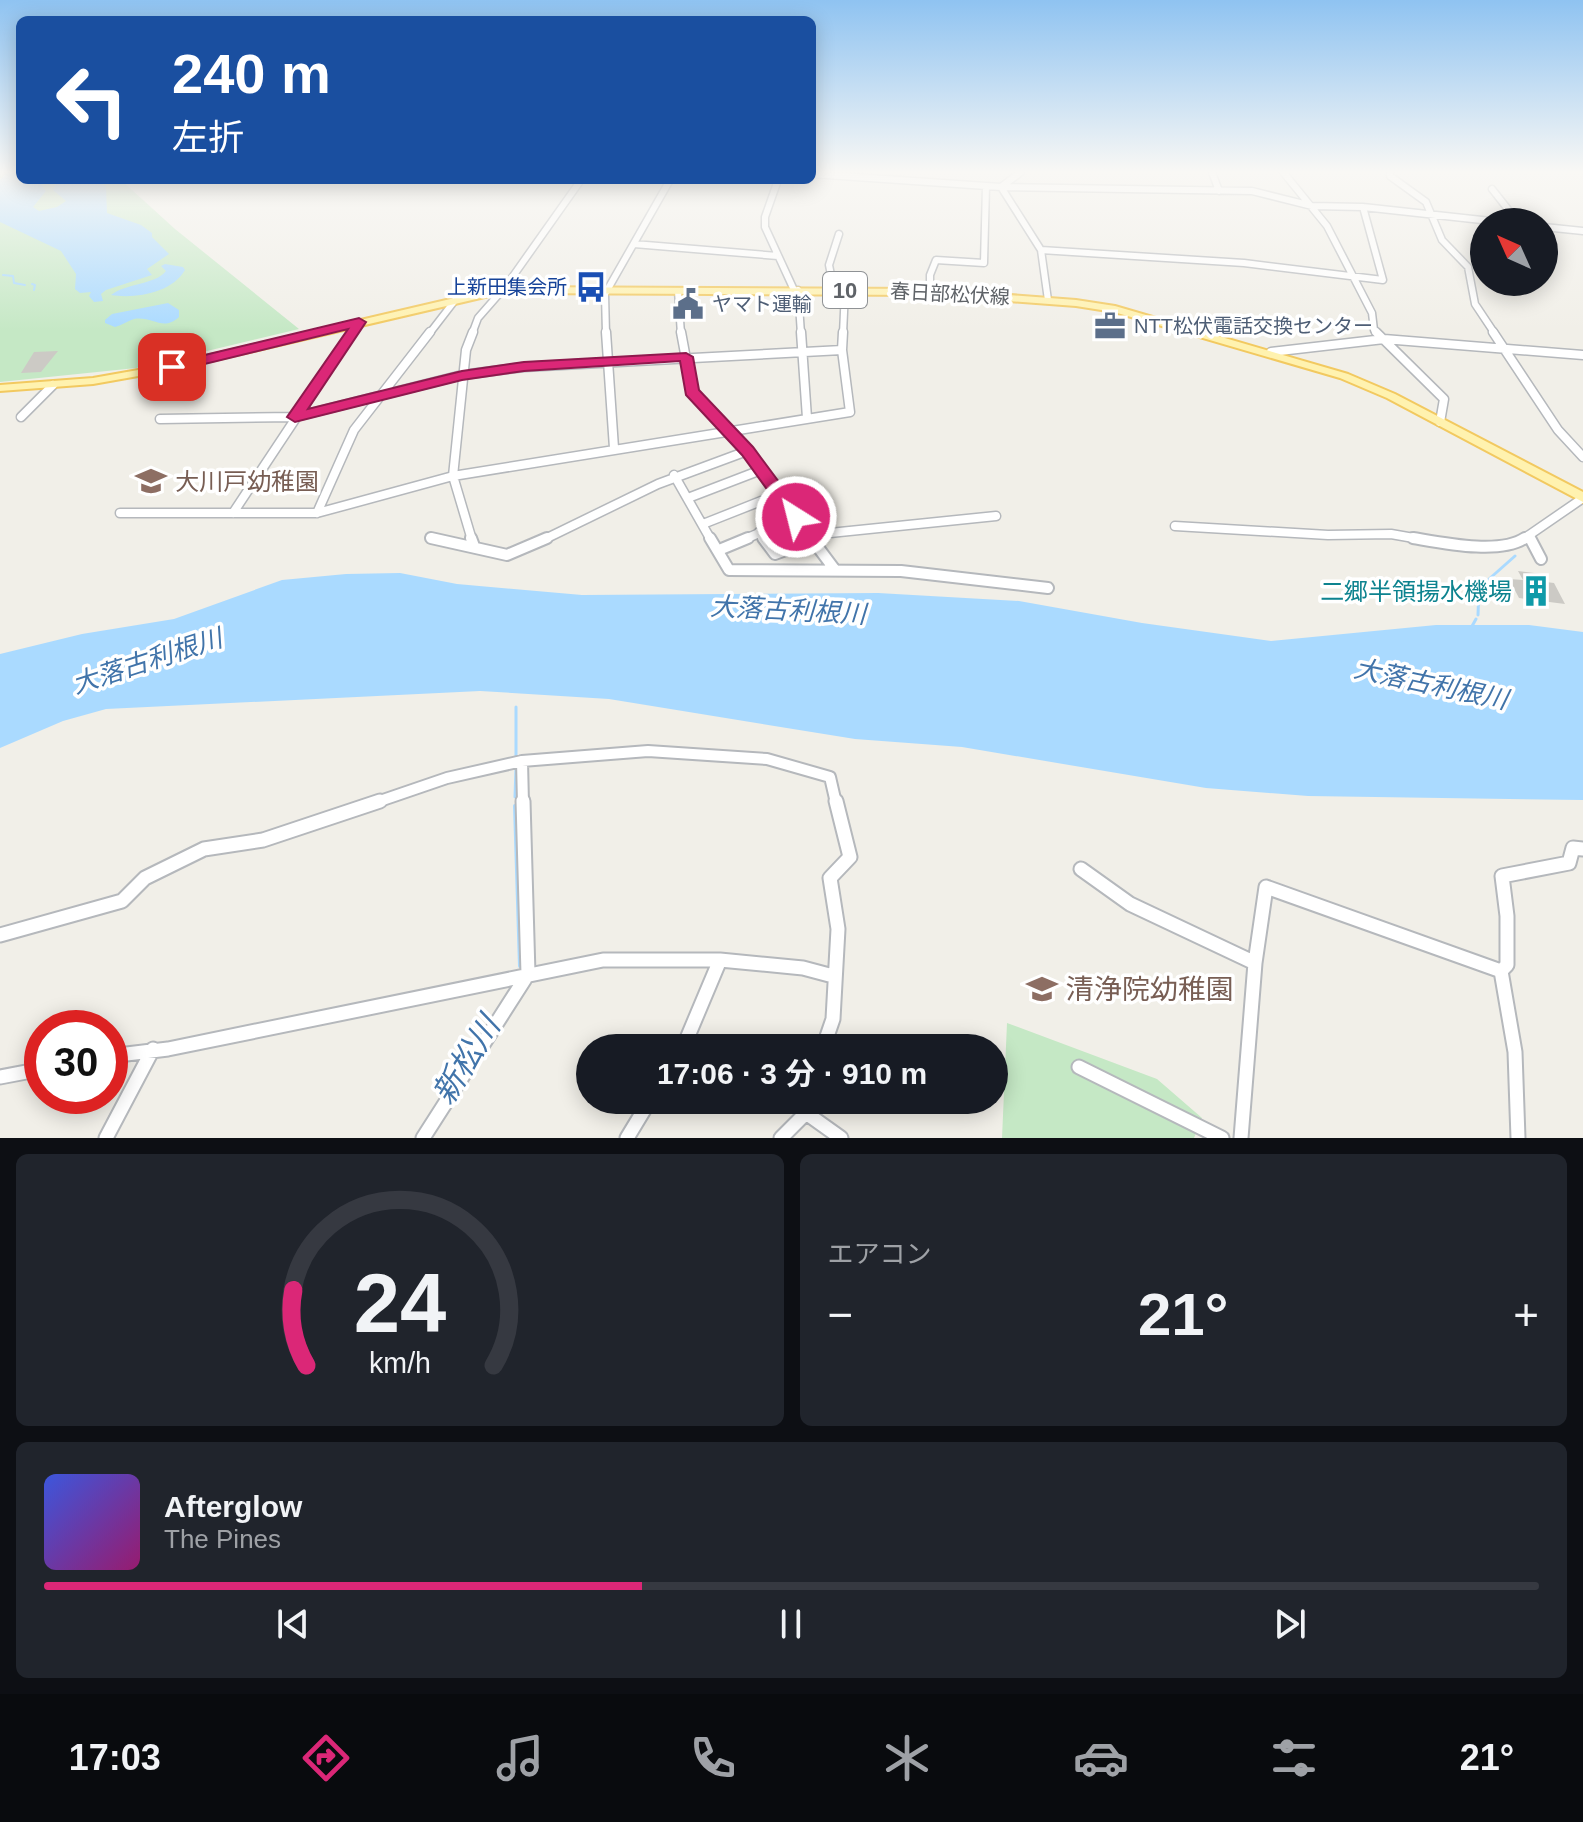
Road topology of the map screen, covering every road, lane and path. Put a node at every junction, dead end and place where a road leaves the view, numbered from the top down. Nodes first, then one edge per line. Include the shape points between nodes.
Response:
1 (549, 225) edge
2 (645, 225) edge
3 (766, 225) edge
4 (985, 225) edge
5 (1025, 225) edge
6 (1326, 225) edge
7 (1368, 225) edge
8 (1435, 225) edge
9 (1558, 228) edge
10 (1583, 231) edge
11 (839, 234) dead end
12 (634, 244) junction
13 (1041, 250) junction
14 (778, 256) junction
15 (1353, 276) junction
16 (502, 290) junction
17 (607, 290) junction
18 (796, 290) junction
19 (839, 290) junction
20 (678, 291) junction
21 (930, 292) junction
22 (456, 299) junction
23 (1048, 300) junction
24 (359, 322) junction
25 (1384, 339) junction
26 (1504, 347) junction
27 (842, 350) junction
28 (802, 352) junction
29 (1271, 352) dead end
30 (1583, 355) edge
31 (686, 357) junction
32 (607, 361) junction
33 (462, 375) junction
34 (53, 385) junction
35 (0, 388) edge
36 (379, 396) junction
37 (21, 417) dead end
38 (295, 417) junction
39 (807, 418) junction
40 (160, 419) dead end
41 (1440, 422) junction
42 (728, 429) junction
43 (614, 448) junction
44 (747, 451) junction
45 (1583, 457) edge
46 (761, 470) junction
47 (674, 475) junction
48 (453, 476) junction
49 (779, 494) junction
50 (688, 498) junction
51 (1583, 498) edge
52 (120, 513) dead end
53 (233, 513) junction
54 (317, 513) junction
55 (996, 516) dead end
56 (796, 517) junction
57 (703, 524) junction
58 (1175, 526) dead end
59 (759, 532) junction
60 (1529, 535) junction
61 (431, 538) dead end
62 (812, 539) junction
63 (474, 546) junction
64 (719, 550) junction
65 (1541, 559) dead end
66 (835, 570) junction
67 (1048, 588) dead end
68 (522, 761) junction
69 (1583, 849) edge
70 (1081, 869) dead end
71 (0, 935) edge
72 (720, 960) junction
73 (1255, 963) junction
74 (1501, 971) junction
75 (528, 974) junction
76 (833, 976) junction
77 (689, 1034) edge
78 (828, 1034) edge
79 (153, 1049) junction
80 (128, 1053) edge
81 (1079, 1067) dead end
82 (24, 1072) edge
83 (0, 1077) edge
84 (642, 1114) edge
85 (800, 1114) edge
86 (815, 1114) edge
87 (106, 1138) edge
88 (423, 1138) edge
89 (627, 1138) edge
90 (781, 1138) edge
91 (841, 1138) edge
92 (1222, 1138) edge
93 (1241, 1138) edge
94 (1518, 1138) edge

1 - 16 street
2 - 12 street
3 - 14 street
4 - 21 street via 984,263 936,260
5 - 13 street
6 - 15 street
7 - 15 street via 1383,280
8 - 26 street via 1468,267 1475,304
9 - 10 street
11 - 19 street via 829,265
12 - 14 street
12 - 17 street
13 - 15 street
13 - 23 street
14 - 18 street
15 - 25 street via 1372,313 1374,330
16 - 17 main road, 春日部松伏線 / 10
16 - 22 main road, 春日部松伏線 / 10
16 - 33 street via 478,318
17 - 20 main road, 春日部松伏線 / 10
17 - 32 street
18 - 19 main road, 春日部松伏線 / 10
18 - 20 main road, 春日部松伏線 / 10
18 - 28 street
19 - 21 main road, 春日部松伏線 / 10
19 - 27 street
20 - 31 street
21 - 23 main road, 春日部松伏線 / 10
22 - 24 main road, 春日部松伏線 / 10
22 - 36 street
23 - 41 main road, 春日部松伏線 / 10 via 1130,313 1344,376
24 - 34 main road, 春日部松伏線 / 10 via 172,367
24 - 38 street
25 - 26 street
25 - 29 street
25 - 41 street via 1444,399
26 - 30 street
26 - 45 street via 1558,430
27 - 28 street
27 - 39 street via 850,412
28 - 31 street
28 - 39 street
31 - 32 street
31 - 42 street via 692,391
32 - 33 street
32 - 43 street
33 - 36 street
33 - 48 street
34 - 35 main road, 春日部松伏線 / 10
34 - 37 street
36 - 38 street
36 - 54 street via 347,442
38 - 40 street
38 - 53 street
39 - 42 street
41 - 51 main road, 春日部松伏線 / 10
42 - 43 street
42 - 44 street
43 - 48 street
44 - 46 street
44 - 47 street
46 - 49 street
46 - 50 street
47 - 50 street
47 - 63 street via 517,553
48 - 54 street
48 - 63 street
49 - 56 street
49 - 57 street
50 - 57 street
51 - 60 street
52 - 53 street
53 - 54 street
55 - 62 street
56 - 59 street
56 - 62 street
57 - 64 street
58 - 60 street via 1391,534 1487,547 1513,546
59 - 62 street via 775,554
59 - 64 street
60 - 65 street
61 - 63 street
62 - 66 street
64 - 66 street via 729,570
66 - 67 street via 901,571
68 - 71 street via 447,778 263,840 204,849 145,878 122,901
68 - 75 street
68 - 76 street via 661,751 767,759 830,777 850,857 830,878 838,929
69 - 74 street via 1573,848 1569,863 1502,876 1507,965
70 - 73 street via 1130,904
72 - 75 street via 603,960
72 - 76 street
72 - 77 street
73 - 74 street via 1266,887
73 - 93 street
74 - 94 street via 1515,1052
75 - 79 street
75 - 88 street
76 - 78 street
79 - 80 street
79 - 87 street
81 - 92 street
82 - 83 street
84 - 89 street
85 - 90 street
86 - 91 street

